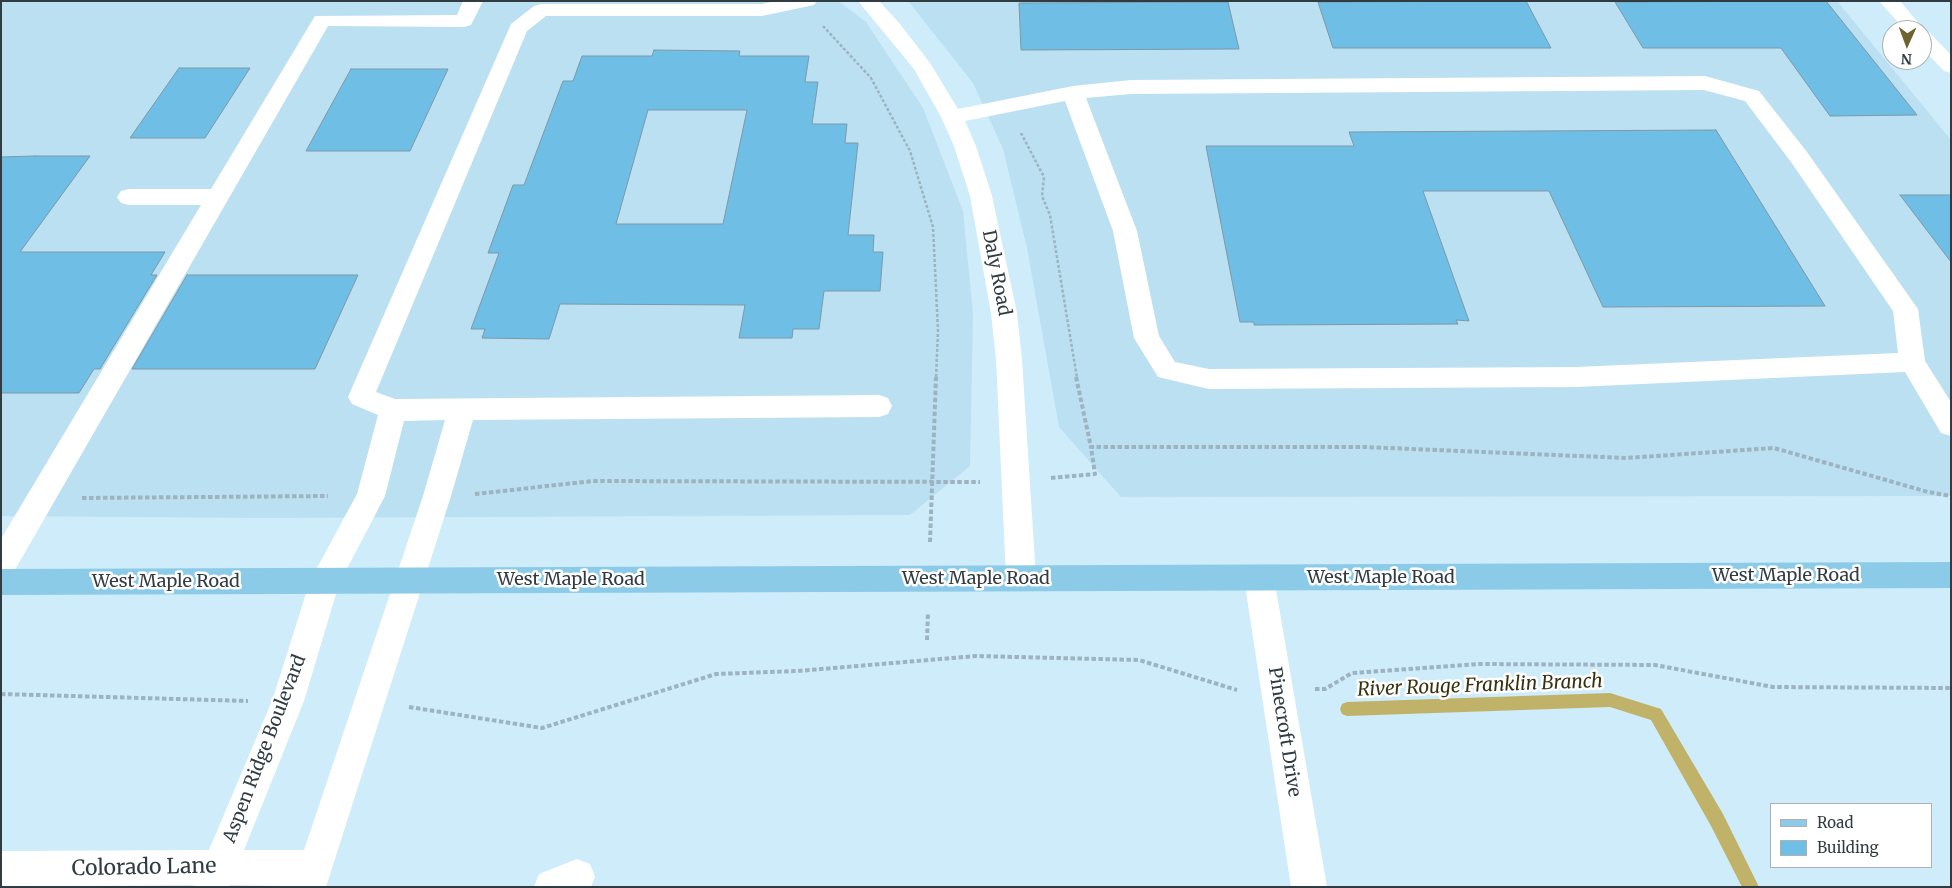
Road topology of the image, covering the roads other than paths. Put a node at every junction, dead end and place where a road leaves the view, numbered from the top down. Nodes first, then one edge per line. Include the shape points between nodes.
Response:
1 (473, 1) edge
2 (868, 1) edge
3 (1889, 1) edge
4 (805, 2) edge
5 (1907, 20) edge
6 (1932, 47) edge
7 (1951, 67) edge
8 (1073, 93) junction
9 (952, 118) junction
10 (129, 197) dead end
11 (218, 197) junction
12 (1912, 362) junction
13 (879, 406) dead end
14 (393, 410) junction
15 (462, 410) junction
16 (1951, 425) edge
17 (1, 566) edge
18 (1951, 575) edge
19 (1021, 578) junction
20 (1259, 578) junction
21 (325, 581) junction
22 (409, 581) junction
23 (1, 582) edge
24 (1, 869) edge
25 (215, 877) edge
26 (312, 878) edge
27 (1309, 887) edge

1 - 11 street via 464,21 322,20
2 - 9 street, Daly Road via 923,67
3 - 5 street
4 - 14 street via 762,10 541,10 518,28 361,397
6 - 7 street
8 - 9 street
8 - 12 street via 1131,87 1705,83 1752,96 1799,157 1905,309
8 - 12 street via 1125,232 1148,338 1166,370 1209,379 1576,377
9 - 19 street, Daly Road via 981,196 1004,313
10 - 11 street
11 - 17 street
12 - 16 street
13 - 15 street
14 - 15 street
14 - 21 street, Aspen Ridge Boulevard via 371,496
15 - 22 street
18 - 20 main road, West Maple Road
19 - 20 main road, West Maple Road
19 - 22 main road, West Maple Road
20 - 27 street, Pinecroft Drive
21 - 22 main road, West Maple Road
21 - 23 main road, West Maple Road
21 - 25 street, Aspen Ridge Boulevard via 288,701
22 - 26 street
24 - 25 street, Colorado Lane
25 - 26 street, Colorado Lane

